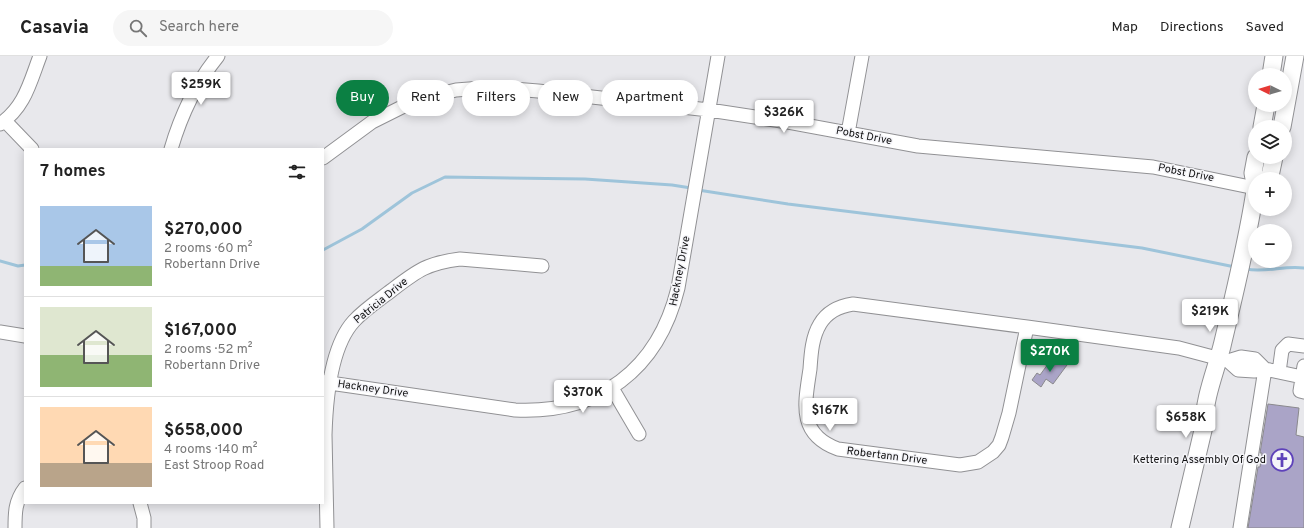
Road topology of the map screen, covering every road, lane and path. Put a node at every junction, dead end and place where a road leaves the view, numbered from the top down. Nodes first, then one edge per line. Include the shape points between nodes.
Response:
1 (40, 56) edge
2 (218, 56) edge
3 (718, 56) edge
4 (862, 56) edge
5 (1274, 56) edge
6 (1295, 56) edge
7 (1272, 68) edge
8 (709, 110) junction
9 (1283, 120) edge
10 (3, 123) edge
11 (848, 133) junction
12 (31, 148) edge
13 (171, 148) edge
14 (324, 157) edge
15 (1248, 187) edge
16 (1251, 216) edge
17 (542, 266) dead end
18 (1027, 327) junction
19 (0, 332) edge
20 (24, 336) edge
21 (1304, 346) edge
22 (1224, 360) junction
23 (1265, 369) junction
24 (1303, 371) edge
25 (1279, 372) junction
26 (326, 382) edge
27 (612, 388) junction
28 (1304, 392) edge
29 (639, 434) dead end
30 (24, 489) edge
31 (140, 504) edge
32 (144, 523) edge
33 (15, 528) edge
34 (326, 528) edge
35 (1180, 528) edge
36 (1240, 528) edge

1 - 10 street via 25,96
2 - 13 street via 187,105
3 - 8 street, Hackney Drive
4 - 11 street
5 - 7 main road
6 - 9 main road
8 - 11 street, Pobst Drive
8 - 14 street, Pobst Drive via 508,88 456,90 393,110
8 - 27 street, Hackney Drive via 678,288 668,321 657,342 641,363
10 - 12 street
11 - 15 street, Pobst Drive via 918,146 1153,167
16 - 22 main road
17 - 26 street, Patricia Drive via 460,259 428,266 415,272 364,311 349,327 342,338
18 - 18 street, Robertann Drive via 1002,437 993,452 978,462 960,465 838,449 823,442 810,428 805,406 812,348 819,324 836,309 859,304
18 - 22 street, Robertann Drive via 1180,348
19 - 20 street
21 - 25 street via 1288,344 1282,350
22 - 23 street, Robertann Drive via 1238,370
22 - 35 main road via 1212,379 1204,414 1204,426
23 - 25 street, Robertann Drive
23 - 36 street
24 - 25 street, Robertann Drive
24 - 28 street via 1300,392
26 - 27 street, Hackney Drive via 532,411 568,406
26 - 34 street, Patricia Drive
27 - 29 street
30 - 33 street via 17,502
31 - 32 street

